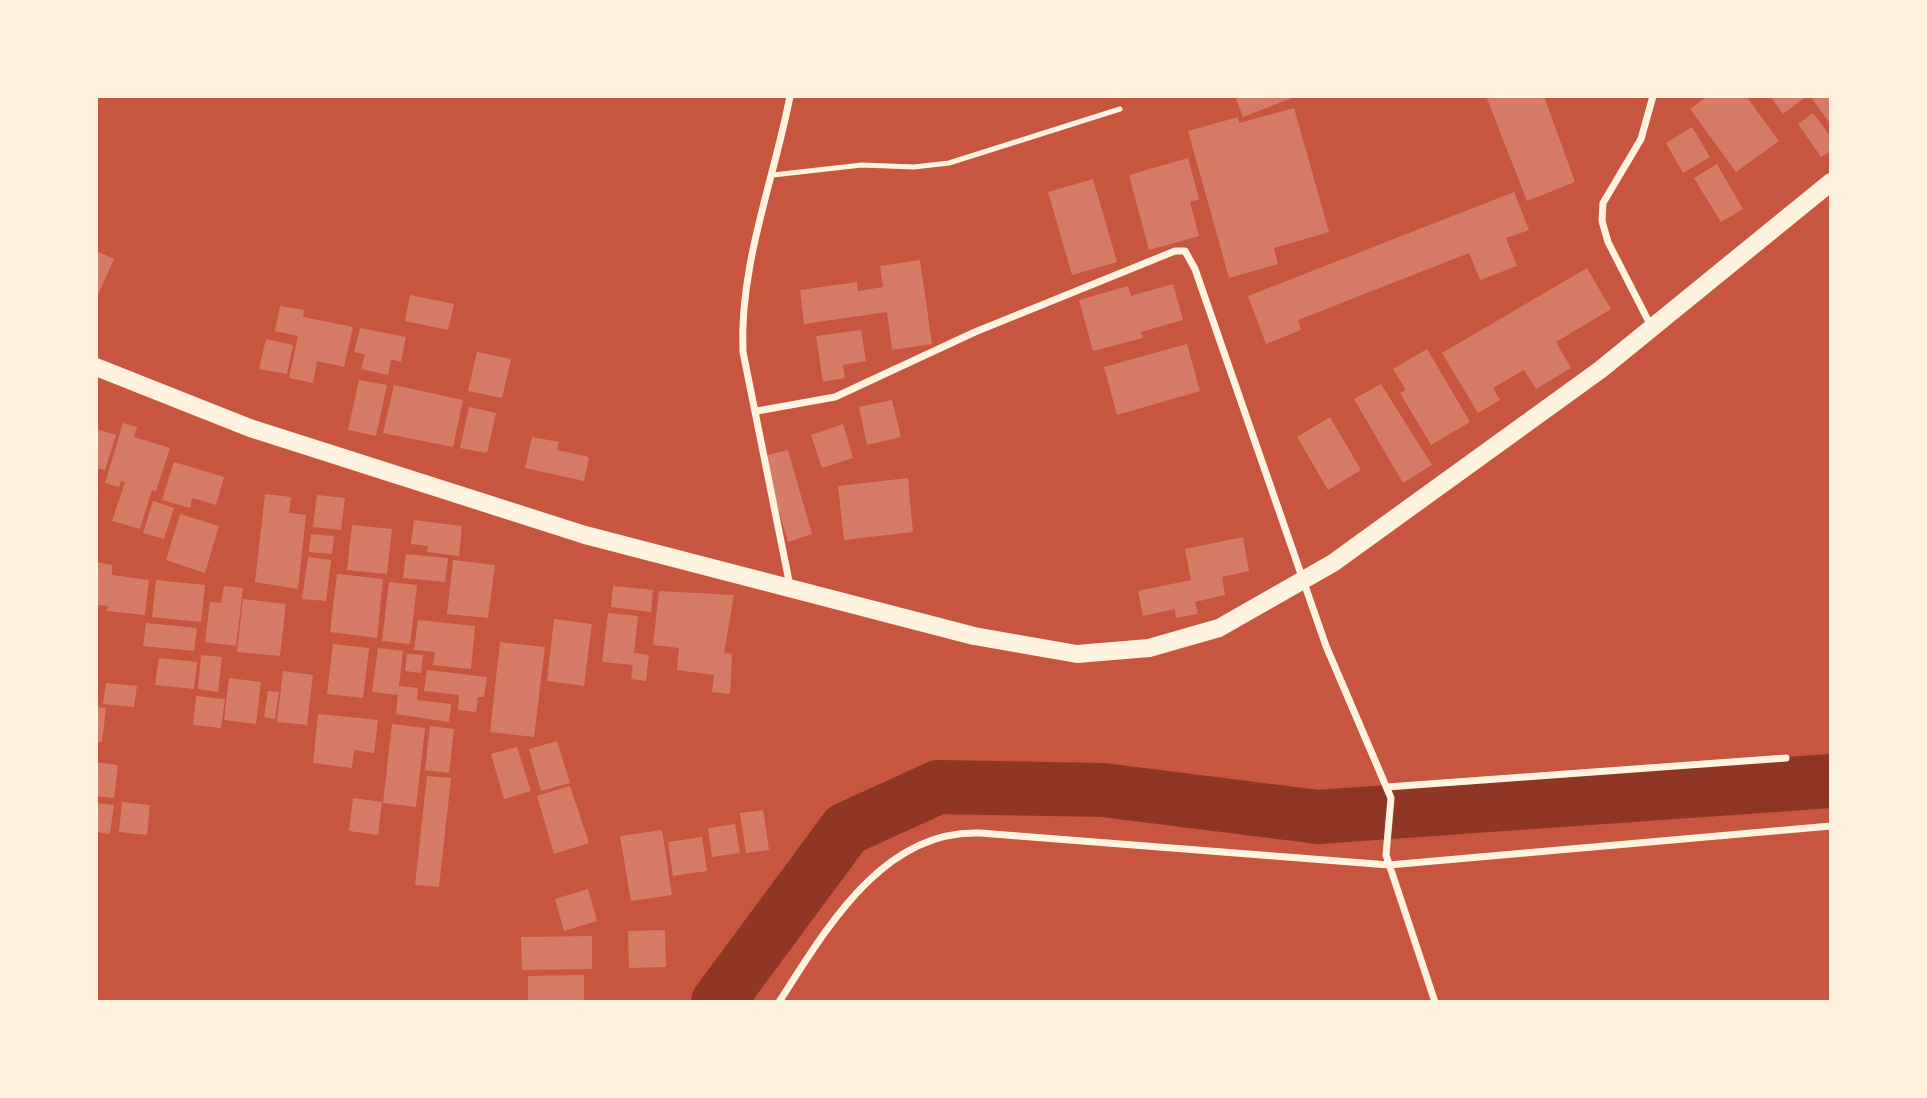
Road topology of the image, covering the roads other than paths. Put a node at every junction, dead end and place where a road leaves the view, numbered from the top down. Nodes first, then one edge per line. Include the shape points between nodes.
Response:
1 (790, 96) edge
2 (1653, 96) edge
3 (1120, 109) dead end
4 (773, 175) junction
5 (1831, 183) edge
6 (1651, 326) junction
7 (96, 367) edge
8 (757, 411) junction
9 (1302, 579) junction
10 (790, 586) junction
11 (1786, 758) dead end
12 (1387, 787) junction
13 (1831, 826) edge
14 (1389, 865) junction
15 (779, 1002) edge
16 (1435, 1002) edge

1 - 4 street
2 - 6 street via 1636,150 1603,203 1602,221
3 - 4 lane via 949,163 862,165
4 - 8 street via 745,290 742,322 743,352
5 - 6 main road
6 - 9 main road via 1589,378 1333,563
7 - 10 main road via 250,429 585,535
8 - 9 street via 835,397 975,332 1175,251 1185,251
8 - 10 street
9 - 10 main road via 1219,628 1149,648 1076,654 974,636
9 - 12 street
11 - 12 street
12 - 14 street via 1391,798
13 - 14 street
14 - 15 street via 949,834 915,847 847,902
14 - 16 street

